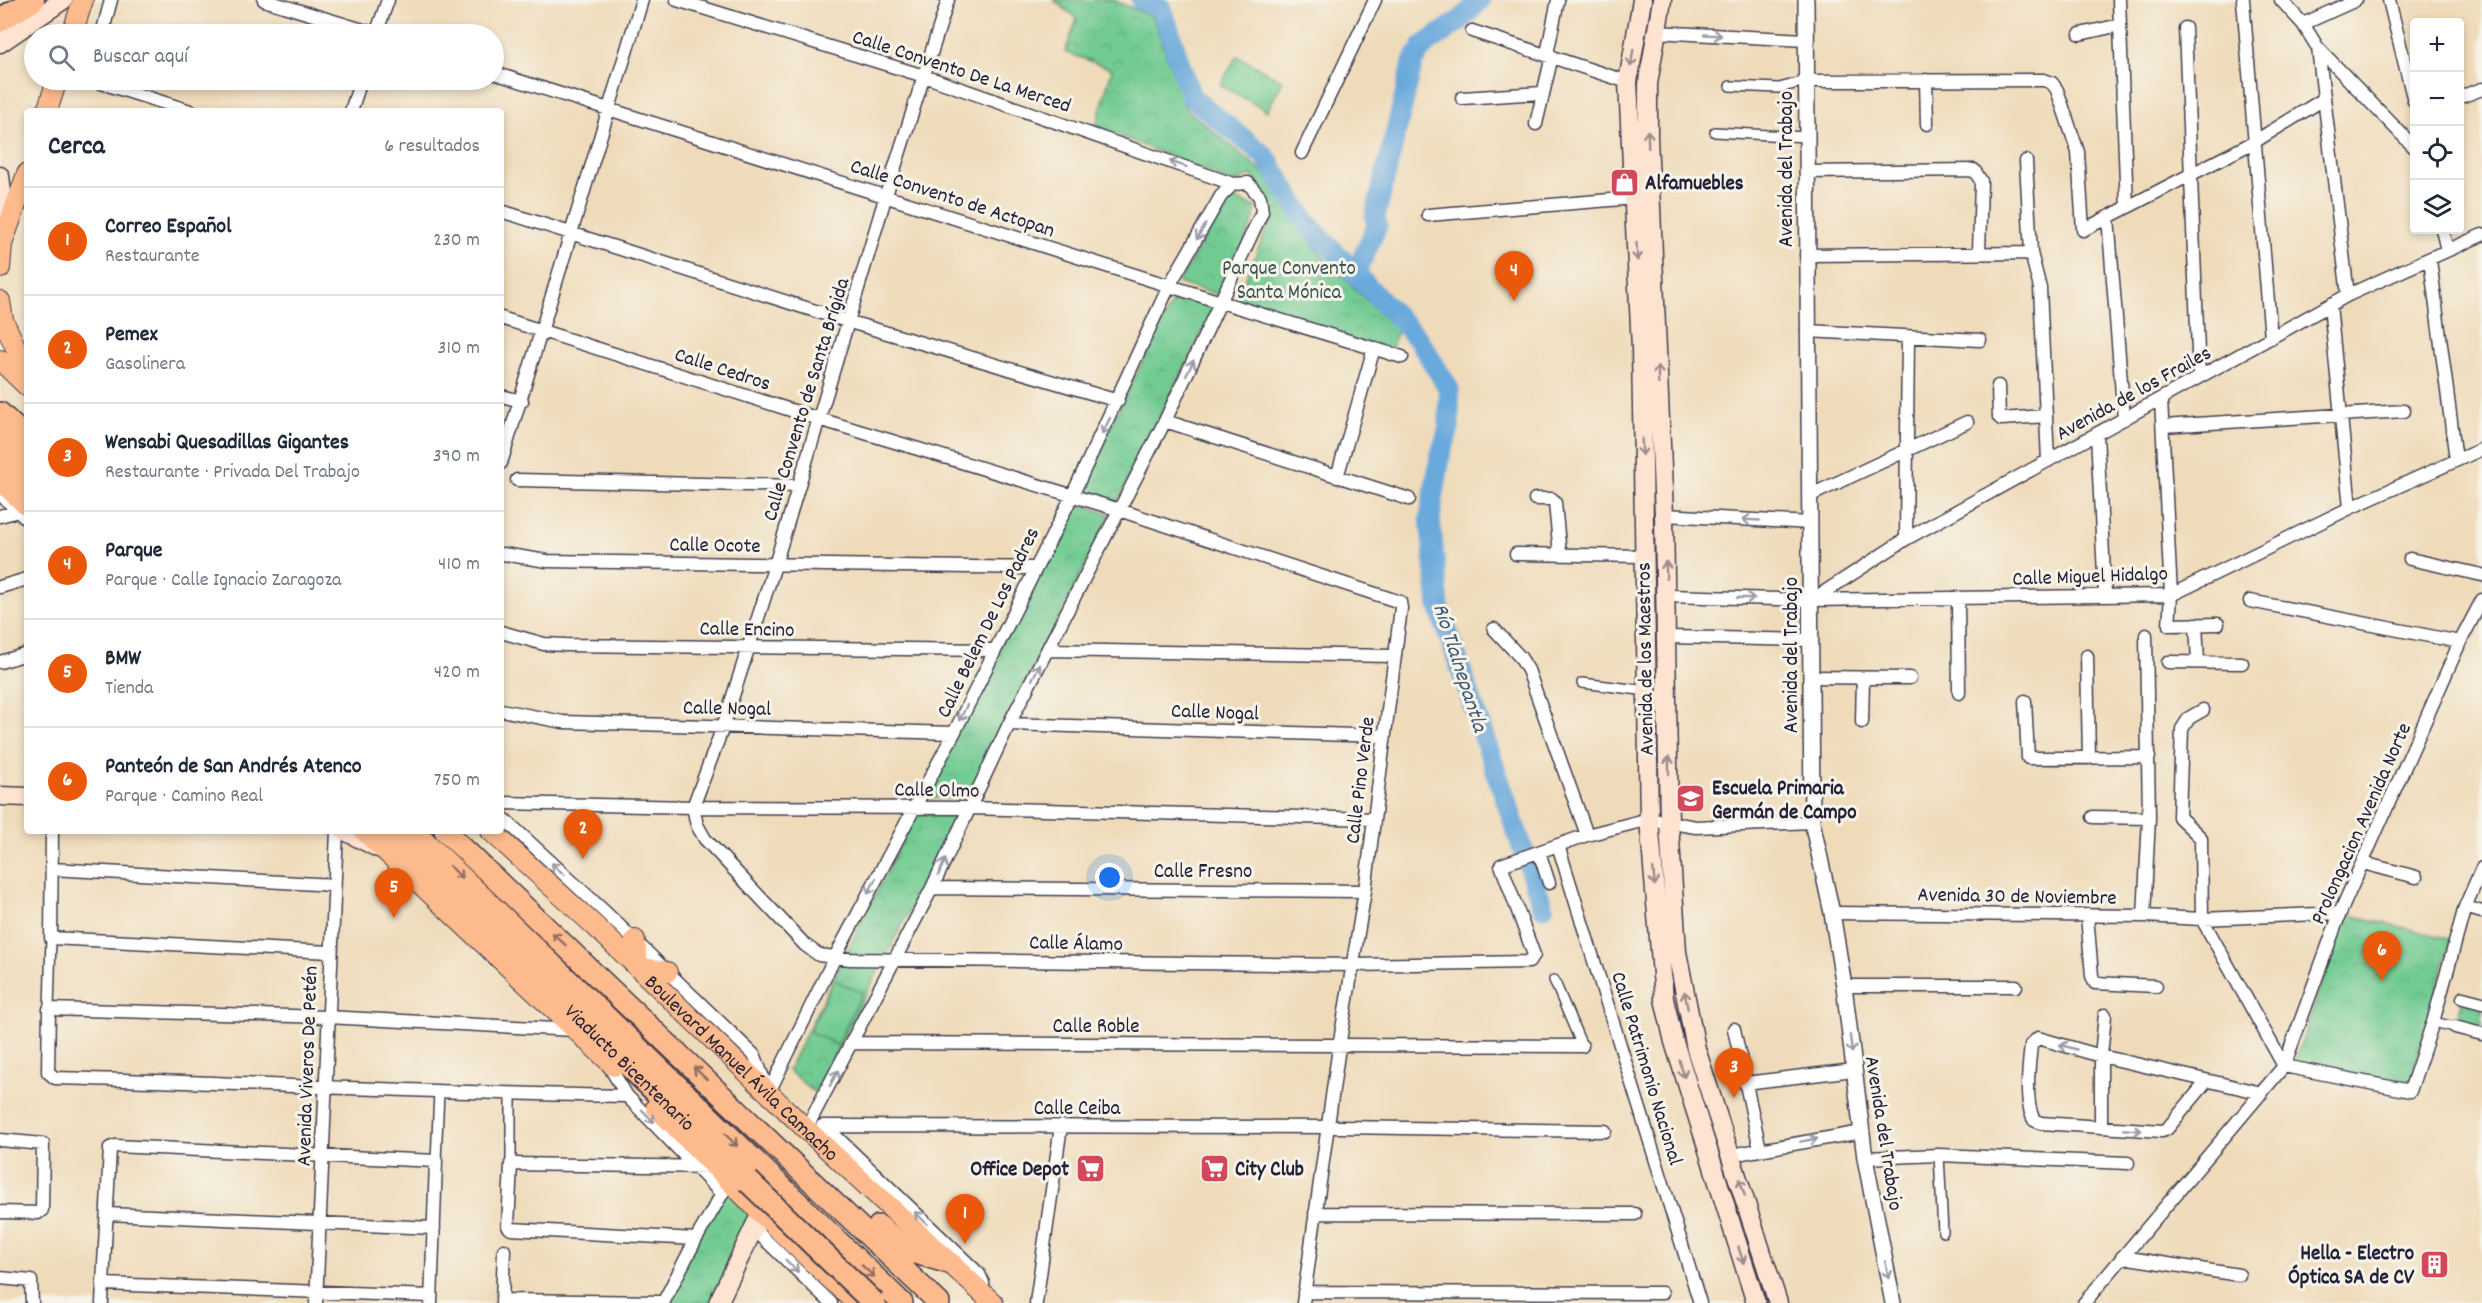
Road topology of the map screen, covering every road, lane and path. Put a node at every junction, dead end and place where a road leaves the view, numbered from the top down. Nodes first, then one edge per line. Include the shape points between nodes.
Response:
1 (33, 0) edge
2 (63, 0) edge
3 (83, 0) edge
4 (111, 0) edge
5 (264, 0) edge
6 (387, 0) edge
7 (642, 0) edge
8 (677, 0) edge
9 (948, 0) edge
10 (1375, 0) edge
11 (1558, 0) edge
12 (1642, 0) edge
13 (1662, 0) edge
14 (1806, 0) edge
15 (2119, 0) edge
16 (2243, 0) edge
17 (2281, 0) edge
18 (2356, 0) edge
19 (2389, 0) edge
20 (0, 20) edge
21 (28, 24) edge
22 (75, 24) edge
23 (105, 24) edge
24 (343, 24) edge
25 (379, 24) edge
26 (2303, 24) junction
27 (2120, 25) junction
28 (24, 27) edge
29 (2185, 28) dead end
30 (1472, 31) dead end
31 (1655, 32) junction
32 (2080, 34) dead end
33 (1806, 40) junction
34 (0, 43) edge
35 (2318, 48) junction
36 (1549, 55) junction
37 (504, 76) edge
38 (924, 76) junction
39 (1926, 80) junction
40 (1806, 81) junction
41 (1628, 82) junction
42 (2410, 82) edge
43 (1730, 86) dead end
44 (2482, 89) edge
45 (54, 90) edge
46 (124, 90) edge
47 (358, 90) edge
48 (1542, 93) junction
49 (2464, 96) edge
50 (1462, 98) dead end
51 (2324, 99) junction
52 (48, 108) edge
53 (181, 108) edge
54 (352, 108) edge
55 (609, 111) junction
56 (1536, 124) dead end
57 (1927, 124) dead end
58 (1715, 132) dead end
59 (1806, 137) junction
60 (2254, 142) junction
61 (2410, 142) edge
62 (1302, 153) dead end
63 (2026, 161) dead end
64 (1806, 172) junction
65 (2190, 175) junction
66 (0, 176) edge
67 (24, 182) edge
68 (1233, 184) junction
69 (886, 195) junction
70 (1634, 198) junction
71 (2127, 207) junction
72 (504, 212) edge
73 (1428, 215) dead end
74 (2108, 217) junction
75 (571, 233) junction
76 (2443, 234) edge
77 (2482, 235) edge
78 (2, 244) junction
79 (2447, 250) junction
80 (1979, 253) junction
81 (2031, 253) junction
82 (1806, 255) junction
83 (2430, 260) junction
84 (0, 268) edge
85 (1169, 286) junction
86 (2348, 295) junction
87 (0, 301) edge
88 (1222, 303) junction
89 (2330, 305) junction
90 (504, 319) edge
91 (850, 322) junction
92 (543, 330) junction
93 (1807, 331) junction
94 (1908, 337) junction
95 (2271, 338) junction
96 (1980, 340) dead end
97 (1374, 348) junction
98 (1402, 357) dead end
99 (0, 360) edge
100 (24, 366) edge
101 (2199, 377) junction
102 (24, 383) edge
103 (1998, 386) dead end
104 (504, 397) edge
105 (2161, 399) junction
106 (522, 401) junction
107 (1118, 401) junction
108 (2404, 411) dead end
109 (0, 413) edge
110 (2046, 416) junction
111 (2339, 416) junction
112 (819, 419) junction
113 (2124, 419) junction
114 (1165, 421) junction
115 (1967, 422) dead end
116 (2163, 426) junction
117 (0, 431) edge
118 (2097, 434) junction
119 (24, 435) edge
120 (2482, 449) edge
121 (1905, 451) junction
122 (24, 454) edge
123 (504, 455) edge
124 (0, 456) edge
125 (2456, 460) junction
126 (2048, 461) junction
127 (1337, 477) junction
128 (517, 480) dead end
129 (799, 486) junction
130 (1072, 496) junction
131 (1809, 496) junction
132 (18, 498) edge
133 (1409, 499) dead end
134 (1535, 499) dead end
135 (2350, 507) junction
136 (1119, 510) junction
137 (1664, 515) junction
138 (0, 516) edge
139 (1810, 522) junction
140 (1906, 539) junction
141 (504, 554) edge
142 (1516, 554) dead end
143 (1560, 555) junction
144 (1644, 556) junction
145 (2410, 559) dead end
146 (775, 565) junction
147 (1035, 568) junction
148 (2482, 575) edge
149 (24, 580) edge
150 (0, 587) edge
151 (2171, 595) junction
152 (1667, 596) junction
153 (2105, 596) junction
154 (1958, 598) junction
155 (1811, 600) junction
156 (2482, 600) edge
157 (2250, 601) dead end
158 (2196, 624) junction
159 (2218, 624) dead end
160 (1494, 629) dead end
161 (504, 633) edge
162 (2146, 635) dead end
163 (1668, 637) junction
164 (1811, 640) junction
165 (2460, 642) junction
166 (748, 647) junction
167 (993, 650) junction
168 (1047, 650) junction
169 (24, 655) edge
170 (1394, 656) junction
171 (2087, 656) dead end
172 (0, 662) edge
173 (2169, 662) dead end
174 (2198, 662) junction
175 (2242, 663) dead end
176 (1811, 677) junction
177 (1863, 678) junction
178 (1910, 678) dead end
179 (1582, 683) dead end
180 (1648, 691) junction
181 (1959, 693) dead end
182 (2025, 701) dead end
183 (2203, 710) dead end
184 (504, 711) edge
185 (1862, 722) dead end
186 (1010, 724) junction
187 (723, 726) junction
188 (954, 733) junction
189 (1384, 736) junction
190 (2150, 757) junction
191 (2090, 758) junction
192 (0, 796) edge
193 (24, 797) edge
194 (504, 803) edge
195 (693, 807) junction
196 (913, 808) junction
197 (968, 808) junction
198 (2093, 817) dead end
199 (2149, 818) junction
200 (504, 819) edge
201 (1373, 819) junction
202 (1649, 819) junction
203 (1812, 822) junction
204 (1669, 824) junction
205 (52, 834) edge
206 (337, 834) edge
207 (357, 834) edge
208 (371, 834) edge
209 (417, 834) edge
210 (447, 834) edge
211 (494, 834) edge
212 (1587, 835) junction
213 (386, 841) edge
214 (1558, 845) junction
215 (1535, 854) junction
216 (2363, 863) junction
217 (2482, 868) edge
218 (52, 869) junction
219 (2416, 878) dead end
220 (1549, 883) dead end
221 (333, 885) junction
222 (932, 888) junction
223 (1365, 891) junction
224 (2465, 907) junction
225 (2144, 912) junction
226 (2482, 912) edge
227 (1832, 913) junction
228 (2340, 913) junction
229 (2087, 915) junction
230 (2202, 919) junction
231 (51, 938) junction
232 (635, 940) junction
233 (330, 952) junction
234 (835, 957) junction
235 (894, 960) junction
236 (1354, 965) junction
237 (638, 967) junction
238 (668, 972) junction
239 (1554, 980) dead end
240 (1844, 986) junction
241 (2016, 986) dead end
242 (2156, 986) dead end
243 (2463, 998) dead end
244 (2482, 1003) edge
245 (50, 1009) junction
246 (2105, 1015) dead end
247 (327, 1017) junction
248 (2433, 1022) junction
249 (2455, 1027) joint
250 (1734, 1029) dead end
251 (574, 1030) junction
252 (2482, 1034) edge
253 (853, 1043) junction
254 (1582, 1046) joint
255 (1339, 1047) junction
256 (600, 1053) junction
257 (2101, 1056) junction
258 (2284, 1066) junction
259 (1854, 1070) junction
260 (2207, 1081) junction
261 (1745, 1083) junction
262 (325, 1085) junction
263 (439, 1092) junction
264 (769, 1092) junction
265 (2262, 1093) junction
266 (511, 1094) junction
267 (627, 1096) junction
268 (1061, 1126) junction
269 (1328, 1127) junction
270 (2101, 1127) junction
271 (816, 1128) junction
272 (1605, 1131) dead end
273 (1862, 1132) junction
274 (0, 1140) edge
275 (1760, 1149) junction
276 (322, 1155) junction
277 (1731, 1155) junction
278 (1940, 1155) junction
279 (1865, 1158) junction
280 (436, 1161) junction
281 (2128, 1163) dead end
282 (511, 1164) junction
283 (695, 1167) junction
284 (804, 1171) junction
285 (723, 1181) junction
286 (0, 1212) edge
287 (1315, 1213) junction
288 (107, 1214) junction
289 (1635, 1214) dead end
290 (758, 1221) junction
291 (318, 1224) junction
292 (434, 1228) junction
293 (778, 1228) junction
294 (1943, 1232) dead end
295 (696, 1239) junction
296 (833, 1239) junction
297 (504, 1250) dead end
298 (2122, 1257) junction
299 (952, 1264) junction
300 (2239, 1275) dead end
301 (0, 1278) edge
302 (103, 1284) junction
303 (1662, 1293) dead end
304 (316, 1298) edge
305 (988, 1298) edge
306 (1304, 1298) edge
307 (431, 1299) edge
308 (502, 1301) edge
309 (720, 1302) edge
310 (32, 1303) edge
311 (102, 1303) edge
312 (663, 1303) edge
313 (831, 1303) edge
314 (856, 1303) edge
315 (874, 1303) edge
316 (902, 1303) edge
317 (939, 1303) edge
318 (1036, 1303) edge
319 (1700, 1303) edge
320 (1756, 1303) edge
321 (1778, 1303) edge
322 (1893, 1303) edge
323 (2084, 1303) edge

1 - 20 highway
2 - 21 main road
3 - 22 main road
4 - 23 street
5 - 24 street
6 - 25 street
7 - 55 street
8 - 38 street, Calle Convento De La Merced
9 - 38 street, Calle Convento de Santa Brígida
10 - 62 street
11 - 36 street
12 -> 41 main road, Avenida de los Maestros
13 - 31 main road, Avenida de los Maestros
14 - 33 street, Avenida del Trabajo
15 - 27 street
16 - 60 street
17 - 26 street
18 - 26 street
19 - 42 street
26 - 35 street
27 - 32 street
27 - 71 street
28 - 34 main road
29 - 65 street
30 - 36 street
31 -> 33 street
137 -> 31 main road, Avenida de los Maestros via 1648,137 1648,84
33 - 40 street, Avenida del Trabajo
35 - 51 street
35 - 61 street
36 - 41 street
36 - 48 street
37 - 55 street, Calle Convento de Actopan
68 -> 38 street, Calle Convento De La Merced
38 - 69 street, Calle Convento de Santa Brígida
39 - 40 street
39 - 57 street
39 - 74 street via 2052,83 2078,152 2083,230
40 - 43 street via 1779,88
40 - 59 street, Avenida del Trabajo
41 - 70 main road, Avenida de los Maestros
44 - 49 street
45 - 52 main road
46 - 53 street
47 - 54 street
48 - 50 street
48 - 56 street
51 - 60 street
51 - 86 street
55 - 69 street, Calle Convento de Actopan
55 - 75 street
58 - 59 street
59 - 64 street, Avenida del Trabajo
60 - 65 street
60 - 95 street
63 - 81 street
64 - 80 street via 1974,170 1981,181
64 - 82 street, Avenida del Trabajo
65 - 71 street
65 - 101 street
66 - 78 main road
67 - 78 main road
68 -> 85 street, Calle Belem De Los Padres via 1221,196
68 - 88 street via 1248,183 1260,197 1262,212
69 - 85 street, Calle Convento de Actopan
69 - 91 street, Calle Convento de Santa Brígida
70 - 73 street
70 -> 144 main road, Avenida de los Maestros
71 - 74 street
72 - 75 street
74 - 113 street
75 - 91 street
75 - 92 street
76 - 79 street
77 - 79 street, Avenida de los Frailes
78 - 84 main road
79 - 83 street, Avenida de los Frailes
80 - 81 street
80 - 82 street
81 - 110 street via 2040,288
82 - 93 street, Avenida del Trabajo
83 - 86 street, Avenida de los Frailes
83 - 125 street
85 - 88 street, Calle Convento de Actopan
85 - 107 street, Calle Belem De Los Padres
86 - 89 street, Avenida de los Frailes
87 - 100 main road via 3,320
88 - 97 street, Calle Convento de Actopan
114 -> 88 street
89 - 95 street, Avenida de los Frailes
89 - 111 street
90 - 92 street, Calle Cedros
91 - 107 street
91 - 112 street, Calle Convento de Santa Brígida
92 - 106 street
92 - 112 street, Calle Cedros
93 - 94 street
93 - 131 street, Avenida del Trabajo
94 - 96 street
94 - 121 street
95 - 101 street, Avenida de los Frailes
97 - 98 street, Calle Convento de Actopan
97 - 127 street
99 - 102 main road
101 - 105 street, Avenida de los Frailes
103 - 110 street via 2001,419
104 - 106 street
105 - 113 street, Avenida de los Frailes
105 - 116 street
106 - 123 street
107 -> 130 street, Calle Belem De Los Padres
108 - 111 street
109 - 119 highway
110 - 126 street
111 - 116 street
111 - 135 street
112 - 129 street, Calle Convento de Santa Brígida
112 - 130 street, Calle Cedros
113 - 118 street, Avenida de los Frailes
114 - 127 street
114 - 136 street
115 - 121 street
116 - 151 street
117 - 122 highway
118 - 126 street, Avenida de los Frailes
118 - 153 street
120 - 125 street, Calle Miguel Hidalgo
121 - 131 street
121 - 140 street
124 - 132 highway
125 - 135 street, Calle Miguel Hidalgo
126 - 140 street, Avenida de los Frailes
127 - 133 street
128 - 129 street
129 - 146 street, Calle Convento de Santa Brígida
130 - 136 street, Calle Pino Verde
130 - 147 street, Calle Belem De Los Padres
131 - 139 street, Avenida del Trabajo
132 - 138 street
134 - 143 street via 1554,501
135 - 151 street, Calle Miguel Hidalgo
136 - 168 street
136 - 170 street, Calle Pino Verde via 1397,600 1401,608
139 -> 137 street
152 -> 137 main road, Avenida de los Maestros
139 - 155 street, Avenida del Trabajo
140 - 155 street, Avenida de los Frailes
141 - 146 street, Calle Ocote via 547,561
142 - 143 street
143 - 144 street
144 - 180 main road, Avenida de los Maestros
145 - 148 street
146 - 147 street, Calle Ocote
146 - 166 street, Calle Convento de Santa Brígida
147 - 167 street, Calle Belem De Los Padres
149 - 150 street
151 - 153 street, Calle Miguel Hidalgo
151 - 158 street via 2169,625
152 -> 155 street, Calle Miguel Hidalgo
152 - 163 main road, Avenida de los Maestros
153 - 154 street, Calle Miguel Hidalgo
154 - 155 street, Calle Miguel Hidalgo
154 - 181 street
155 - 164 street, Avenida del Trabajo
156 - 165 street, Prolongacion Avenida Norte
157 - 165 street
158 - 159 street
158 - 174 street
160 - 212 street via 1528,670
161 - 166 street, Calle Encino via 544,644
162 - 190 street
163 - 164 street
204 -> 163 main road, Avenida de los Maestros
164 - 176 street, Avenida del Trabajo
165 - 216 street, Prolongacion Avenida Norte
166 - 167 street, Calle Encino
166 - 187 street, Calle Convento de Santa Brígida
167 -> 188 street, Calle Belem De Los Padres
168 - 170 street
186 -> 168 street
169 - 172 street
170 - 189 street, Calle Pino Verde
171 - 191 street
173 - 174 street
174 - 175 street
176 - 177 street
176 - 203 street, Avenida del Trabajo
177 - 178 street
177 - 185 street
179 - 180 street
180 - 202 main road, Avenida de los Maestros
182 - 191 street via 2028,758
183 - 230 street via 2189,718 2182,729 2179,817 2201,838
184 - 187 street, Calle Nogal via 563,722
186 - 189 street, Calle Nogal
186 - 197 street
187 - 188 street, Calle Nogal
187 - 195 street, Calle Convento de Santa Brígida
188 - 196 street, Calle Belem De Los Padres
189 - 201 street, Calle Pino Verde
190 - 191 street
190 - 199 street
192 - 193 main road
194 - 195 street, Calle Olmo
195 - 196 street, Calle Olmo
195 - 234 street, Calle Álamo via 705,838 805,945 819,954
196 - 197 street, Calle Olmo
196 -> 234 street, Calle Belem De Los Padres
197 - 201 street, Calle Olmo
222 -> 197 street
198 - 199 street
199 - 225 street
232 -> 200 street
201 - 223 street, Calle Pino Verde
202 - 204 street
202 - 212 street
202 -> 320 main road, Avenida de los Maestros via 1664,999 1687,1087
203 - 204 street via 1696,827
203 - 227 street, Avenida del Trabajo
277 -> 204 main road, Avenida de los Maestros via 1696,1049 1686,1002 1677,952
205 - 218 street
206 - 221 street, Avenida Viveros De Petén
207 - 213 main road
208 - 213 main road
209 -> 296 highway
284 -> 210 highway, Boulevard Manuel Ávila Camacho
211 - 237 main road, Boulevard Manuel Ávila Camacho
212 - 214 street
213 - 251 main road
213 - 315 highway, Viaducto Bicentenario, bridge
214 - 215 street
214 - 319 street, Calle Patrimonio Nacional
215 - 220 street
215 - 236 street, Calle Álamo via 1502,865 1534,955 1529,962
216 - 219 street
216 - 228 street, Prolongacion Avenida Norte
217 - 224 street
218 - 221 street
218 - 231 street
221 - 233 street, Avenida Viveros De Petén
222 - 223 street, Calle Fresno
222 - 235 street
223 - 236 street, Calle Pino Verde
224 - 226 street
224 - 248 street
225 - 229 street, Avenida 30 de Noviembre
225 - 230 street, Avenida 30 de Noviembre
227 - 229 street, Avenida 30 de Noviembre
227 - 240 street, Avenida del Trabajo
228 - 230 street, Avenida 30 de Noviembre
228 - 258 street, Prolongacion Avenida Norte
229 - 242 street via 2095,983
230 - 258 street
231 - 233 street
231 - 245 street
232 - 237 main road
232 - 238 street
233 - 247 street, Avenida Viveros De Petén
234 - 235 street, Calle Álamo
234 - 264 street, Calle Belem De Los Padres
235 - 236 street, Calle Álamo
235 - 253 street
236 - 255 street, Calle Pino Verde
237 - 238 main road
237 - 264 main road, Boulevard Manuel Ávila Camacho
238 - 264 street via 755,1056
239 - 254 street
240 - 241 street
240 -> 259 street, Avenida del Trabajo
243 - 244 street
245 - 247 street
245 - 262 street via 48,1071 55,1078
246 - 257 street
247 - 251 street
247 - 262 street, Avenida Viveros De Petén
248 - 249 street
248 - 258 street via 2410,1091
249 - 252 street
250 - 261 street
251 - 256 main road
253 - 255 street, Calle Roble
271 -> 253 street
254 - 255 street, Calle Roble
255 - 269 street, Calle Pino Verde
256 - 267 street
256 - 285 main road
257 - 260 street
257 - 270 street
257 -> 270 street via 2034,1039 2028,1071 2034,1120
258 - 265 street, Prolongacion Avenida Norte
259 - 261 street
259 - 273 street, Avenida del Trabajo
260 - 265 street
270 -> 260 street via 2164,1130
261 - 275 street
262 - 263 street
262 - 276 street, Avenida Viveros De Petén
263 - 266 street
263 - 280 street
264 - 271 main road, Boulevard Manuel Ávila Camacho
265 - 298 street, Prolongacion Avenida Norte
266 - 267 street
266 - 282 street
267 -> 283 street
268 - 269 street, Calle Ceiba
268 - 271 street, Calle Ceiba
268 - 318 street
269 - 272 street, Calle Ceiba
269 - 287 street, Calle Pino Verde
271 - 299 main road, Boulevard Manuel Ávila Camacho
305 -> 271 street via 979,1274
275 -> 273 street
273 - 279 street, Avenida del Trabajo
274 - 286 street via 43,1144 42,1210
275 - 277 street
276 - 280 street
276 - 288 street via 115,1146 110,1148
276 - 291 street, Avenida Viveros De Petén
321 -> 277 main road, Avenida de los Maestros
278 - 279 street
278 - 281 street
278 - 294 street
279 -> 322 street, Avenida del Trabajo
280 - 292 street
282 - 283 street
282 - 295 street via 511,1229
283 - 285 street
283 - 285 street
284 - 299 highway via 834,1185 909,1251
284 - 317 highway, Boulevard Manuel Ávila Camacho
285 - 290 main road
285 - 295 street
287 - 289 street
287 - 306 street, Calle Pino Verde
288 - 291 street
288 - 302 street
290 - 293 main road
290 - 309 main road
290 -> 313 street
291 - 292 street
291 - 304 street, Avenida Viveros De Petén
292 - 307 street
293 - 296 highway
293 - 314 main road
295 - 312 street
296 -> 316 highway
297 - 308 street
298 - 300 street
298 - 323 street, Prolongacion Avenida Norte
299 - 305 main road, Boulevard Manuel Ávila Camacho
301 - 310 street via 28,1279 33,1284
302 - 304 street
302 - 311 street
303 - 306 street
304 - 307 street
308 - 312 street

